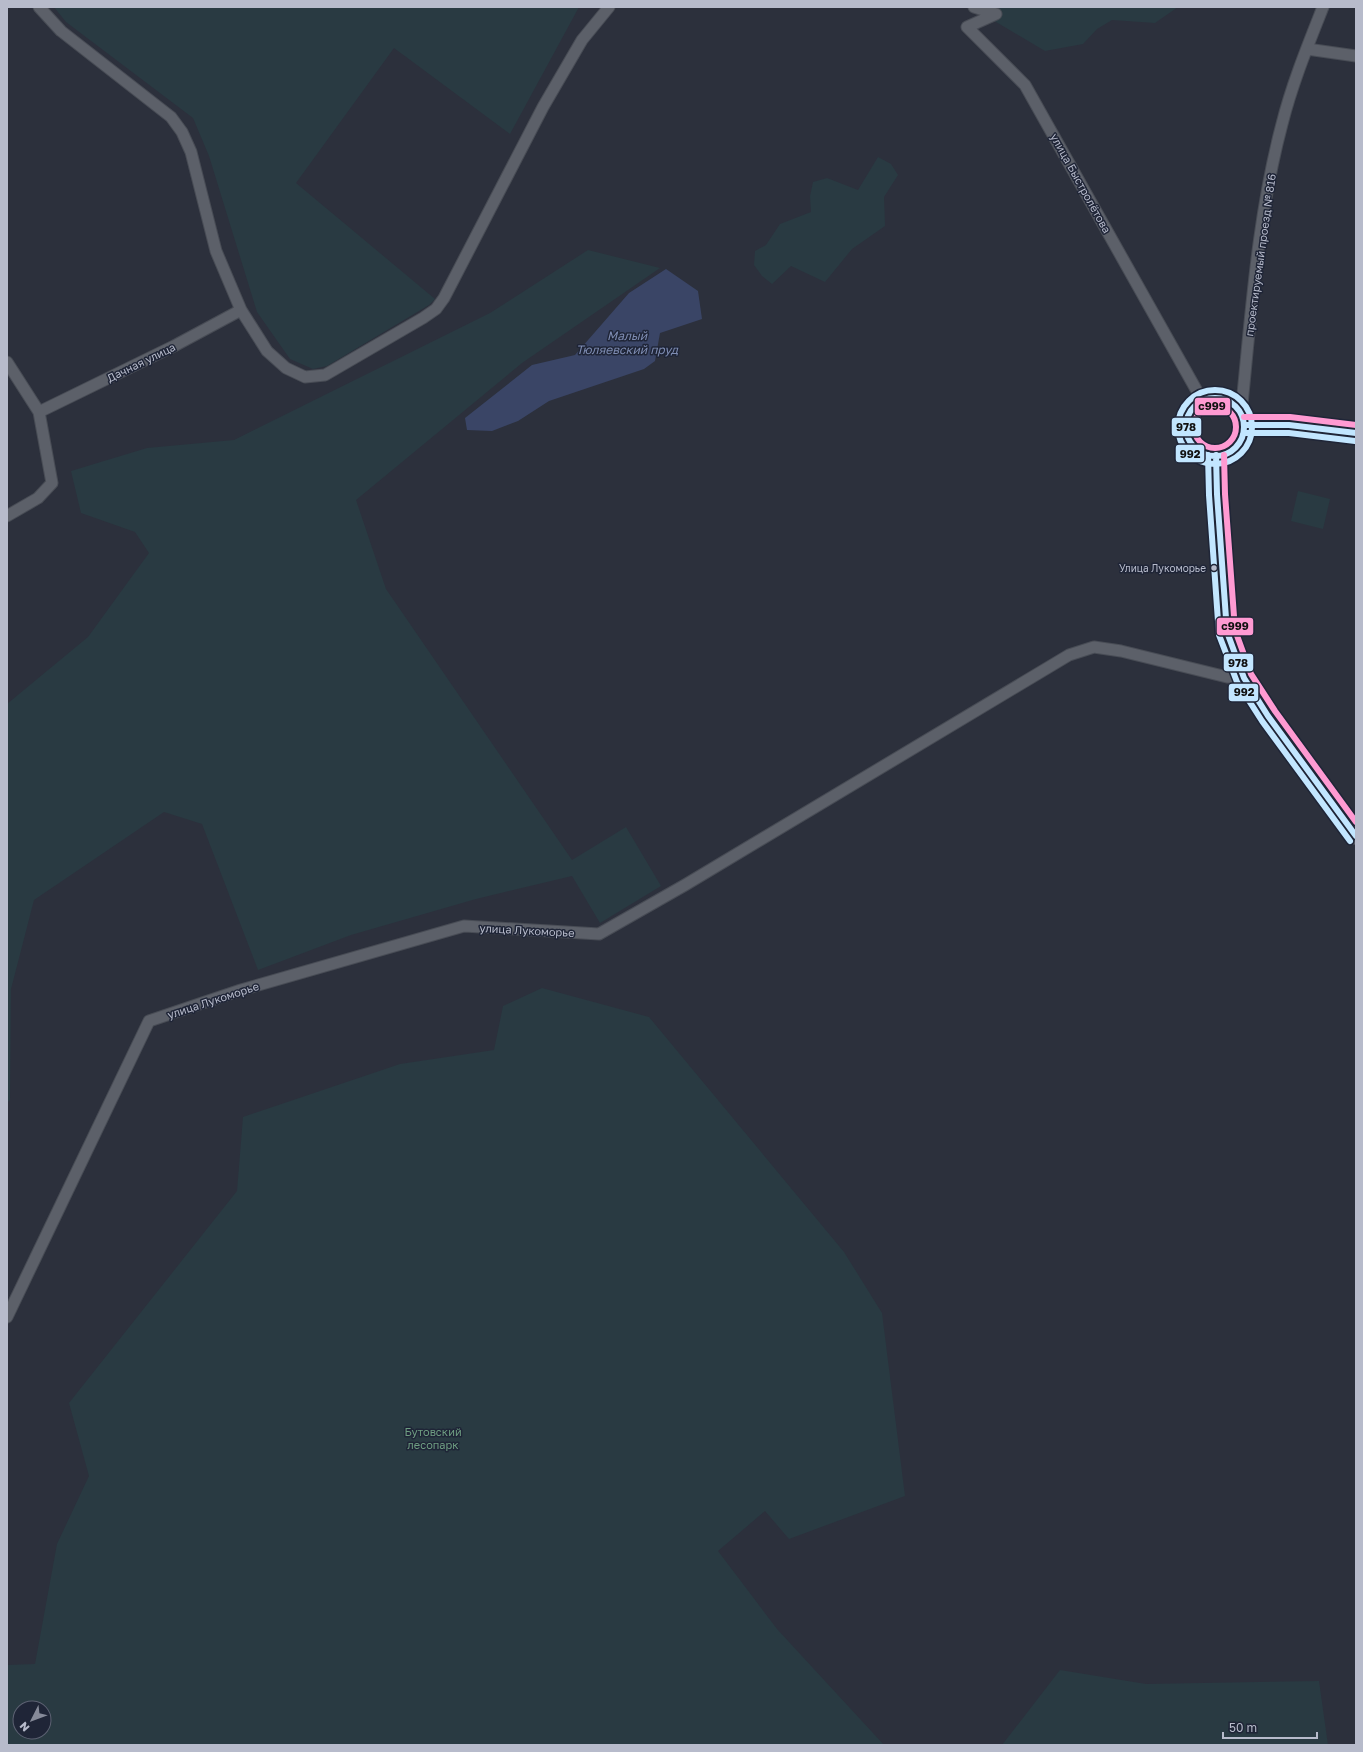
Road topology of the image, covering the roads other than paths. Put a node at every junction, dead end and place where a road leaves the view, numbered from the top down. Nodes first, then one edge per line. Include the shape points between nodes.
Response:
1 (39, 7) edge
2 (609, 7) edge
3 (974, 7) edge
4 (1323, 7) edge
5 (1306, 49) junction
6 (1356, 56) edge
7 (241, 310) junction
8 (7, 362) edge
9 (1202, 400) junction
10 (39, 412) junction
11 (1242, 420) junction
12 (1356, 433) edge
13 (1216, 456) junction
14 (7, 516) edge
15 (1244, 678) junction
16 (1356, 836) edge
17 (7, 1317) edge

1 - 7 street via 61,31 171,117 182,132 191,152 216,252
2 - 7 street via 582,40 543,107 436,309 325,376 305,376 286,368 267,351
3 - 9 street, улица Быстролётова via 996,14 967,27 1025,85
4 - 5 street, проектируемый проезд № 816
5 - 6 street
5 - 11 street, проектируемый проезд № 816 via 1282,124 1270,176 1251,308
7 - 10 street, Дачная улица
8 - 10 street
9 - 11 street via 1213,397 1224,399 1234,405
9 - 13 street via 1193,407 1187,417 1188,439 1195,448 1205,454
10 - 14 street via 52,483 38,498
11 - 12 street
11 - 13 street via 1242,436 1236,446 1227,453
13 - 15 street via 1227,632
15 - 16 street via 1268,716
15 - 17 street, улица Лукоморье via 1227,677 1121,651 1094,647 1069,655 599,934 464,926 241,990 149,1021

